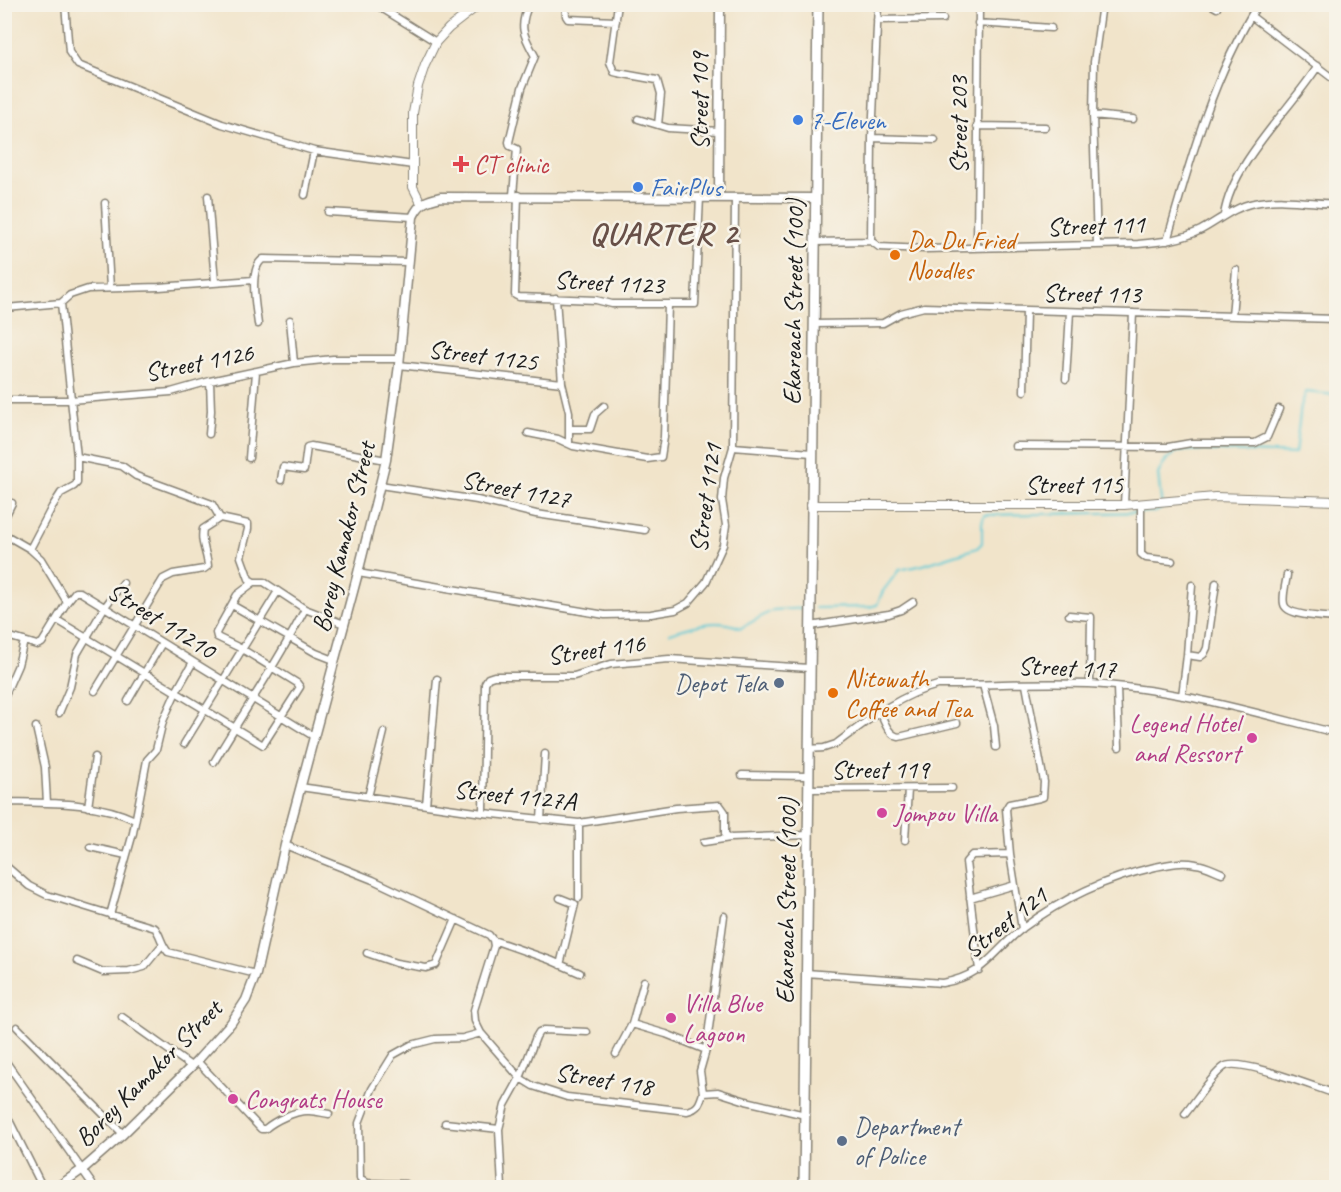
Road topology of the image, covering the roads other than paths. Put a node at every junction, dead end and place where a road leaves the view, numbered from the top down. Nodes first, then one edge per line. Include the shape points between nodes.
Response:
1 (65, 4) edge
2 (375, 4) edge
3 (480, 4) edge
4 (529, 4) edge
5 (565, 4) edge
6 (618, 4) edge
7 (720, 4) edge
8 (818, 4) edge
9 (878, 4) edge
10 (979, 4) edge
11 (1102, 4) edge
12 (1210, 4) edge
13 (1258, 4) edge
14 (1217, 8) dead end
15 (1251, 16) junction
16 (943, 19) dead end
17 (878, 20) junction
18 (616, 21) junction
19 (978, 23) junction
20 (1051, 28) dead end
21 (435, 42) junction
22 (1318, 66) junction
23 (1336, 81) edge
24 (1093, 115) junction
25 (638, 119) dead end
26 (1133, 119) dead end
27 (658, 125) junction
28 (976, 126) junction
29 (1045, 128) dead end
30 (719, 131) junction
31 (872, 138) junction
32 (934, 140) dead end
33 (314, 151) junction
34 (413, 165) junction
35 (305, 195) dead end
36 (516, 195) junction
37 (208, 196) dead end
38 (700, 197) junction
39 (719, 197) junction
40 (735, 197) junction
41 (815, 198) junction
42 (105, 203) dead end
43 (422, 203) junction
44 (1336, 204) edge
45 (328, 212) dead end
46 (1224, 215) junction
47 (413, 217) junction
48 (1167, 241) junction
49 (815, 242) junction
50 (871, 242) junction
51 (1097, 245) junction
52 (977, 247) junction
53 (408, 262) junction
54 (1236, 270) dead end
55 (254, 280) junction
56 (215, 282) junction
57 (110, 288) junction
58 (556, 298) junction
59 (61, 303) junction
60 (668, 305) junction
61 (6, 308) dead end
62 (1026, 311) junction
63 (1070, 312) junction
64 (1133, 313) junction
65 (1232, 316) junction
66 (290, 320) dead end
67 (1336, 320) edge
68 (258, 324) dead end
69 (814, 324) junction
70 (400, 362) junction
71 (294, 363) junction
72 (256, 372) junction
73 (1066, 379) dead end
74 (210, 381) junction
75 (562, 383) junction
76 (1024, 391) dead end
77 (4, 400) edge
78 (70, 400) junction
79 (604, 406) dead end
80 (1279, 409) dead end
81 (569, 429) junction
82 (528, 433) dead end
83 (209, 434) dead end
84 (569, 444) junction
85 (1015, 446) dead end
86 (733, 447) junction
87 (1126, 447) junction
88 (812, 453) junction
89 (77, 457) junction
90 (249, 458) dead end
91 (386, 460) junction
92 (280, 480) dead end
93 (380, 485) junction
94 (1336, 501) edge
95 (12, 503) dead end
96 (1141, 504) junction
97 (811, 505) junction
98 (1124, 505) junction
99 (220, 518) junction
100 (4, 519) edge
101 (645, 530) dead end
102 (4, 534) edge
103 (30, 549) junction
104 (1172, 561) dead end
105 (358, 573) junction
106 (1287, 575) dead end
107 (254, 582) junction
108 (123, 583) dead end
109 (1216, 583) dead end
110 (1192, 585) dead end
111 (278, 591) junction
112 (67, 602) junction
113 (913, 602) dead end
114 (232, 605) junction
115 (104, 608) junction
116 (305, 609) junction
117 (1069, 615) dead end
118 (1336, 618) edge
119 (57, 620) junction
120 (260, 620) junction
121 (810, 621) junction
122 (344, 624) junction
123 (136, 627) junction
124 (4, 635) edge
125 (86, 638) junction
126 (290, 639) junction
127 (24, 641) junction
128 (162, 643) junction
129 (242, 649) junction
130 (1187, 655) junction
131 (116, 657) junction
132 (334, 660) junction
133 (193, 662) junction
134 (809, 668) junction
135 (272, 669) junction
136 (144, 673) junction
137 (437, 679) dead end
138 (222, 680) junction
139 (1090, 684) junction
140 (982, 685) junction
141 (1026, 685) junction
142 (1117, 687) junction
143 (95, 691) dead end
144 (176, 692) junction
145 (1182, 696) junction
146 (4, 697) edge
147 (252, 698) junction
148 (128, 701) dead end
149 (204, 710) junction
150 (880, 712) junction
151 (59, 713) dead end
152 (281, 717) junction
153 (957, 723) dead end
154 (36, 727) dead end
155 (234, 728) junction
156 (384, 732) dead end
157 (1336, 733) edge
158 (313, 736) junction
159 (184, 744) dead end
160 (996, 747) dead end
161 (1119, 747) dead end
162 (808, 749) junction
163 (545, 754) dead end
164 (95, 757) dead end
165 (214, 762) dead end
166 (742, 775) dead end
167 (808, 776) junction
168 (300, 787) junction
169 (952, 788) dead end
170 (808, 789) junction
171 (908, 789) junction
172 (368, 797) junction
173 (4, 802) edge
174 (47, 803) junction
175 (426, 805) junction
176 (88, 807) junction
177 (483, 813) junction
178 (135, 820) junction
179 (541, 820) junction
180 (579, 823) junction
181 (808, 835) junction
182 (730, 838) junction
183 (904, 840) dead end
184 (704, 842) dead end
185 (285, 845) junction
186 (90, 847) dead end
187 (1010, 854) junction
188 (126, 855) junction
189 (7, 867) dead end
190 (1222, 873) dead end
191 (1015, 885) junction
192 (560, 898) dead end
193 (579, 898) dead end
194 (970, 898) junction
195 (110, 915) junction
196 (724, 916) dead end
197 (456, 919) junction
198 (1022, 929) junction
199 (493, 940) junction
200 (162, 945) junction
201 (367, 953) dead end
202 (76, 961) dead end
203 (560, 965) junction
204 (980, 970) junction
205 (256, 974) junction
206 (580, 974) dead end
207 (806, 974) junction
208 (644, 981) dead end
209 (122, 1017) dead end
210 (632, 1024) junction
211 (17, 1027) dead end
212 (587, 1032) dead end
213 (480, 1034) junction
214 (706, 1050) junction
215 (616, 1054) dead end
216 (4, 1059) edge
217 (194, 1063) junction
218 (520, 1078) junction
219 (703, 1093) junction
220 (1336, 1094) edge
221 (4, 1110) edge
222 (329, 1114) dead end
223 (1185, 1114) dead end
224 (805, 1115) junction
225 (445, 1123) dead end
226 (500, 1129) junction
227 (123, 1134) junction
228 (82, 1169) junction
229 (43, 1188) edge
230 (56, 1188) edge
231 (95, 1188) edge
232 (411, 1188) edge
233 (420, 1188) edge
234 (434, 1188) edge
235 (502, 1188) edge
236 (804, 1188) edge

1 - 33 street via 69,52 78,65 222,124
2 - 21 street
3 - 21 street
4 - 36 street, Street 1123 via 523,32 535,56 522,88 509,142 517,149
5 - 18 street via 568,19
6 - 18 street
7 - 30 main road, Street 109
8 - 41 main road, Ekareach Street (100)
9 - 17 street
10 - 19 street, Street 203
11 - 24 street via 1094,62
12 - 14 street
13 - 15 street
15 - 22 street
15 - 48 street via 1221,76 1190,161
16 - 17 street
17 - 31 street
18 - 27 street via 611,68 614,72 657,80 661,94
19 - 20 street
19 - 28 street, Street 203
21 - 34 street via 413,113
22 - 23 street
22 - 46 street via 1238,177
24 - 26 street
24 - 51 street
25 - 27 street
27 - 30 street
28 - 29 street
28 - 52 street, Street 203
30 - 39 main road, Street 109
31 - 32 street
31 - 50 street
33 - 34 street
33 - 35 street
34 - 43 street via 412,187
36 - 38 main road
36 - 43 main road via 441,197
36 - 58 street, Street 1123 via 515,295
37 - 56 street
38 - 39 main road
38 - 60 street, Street 1123 via 695,304
39 - 40 main road
40 - 41 main road
40 - 86 street, Street 1121
41 - 49 main road, Ekareach Street (100)
42 - 57 street
43 - 47 main road, Borey Kamakor Street
44 - 46 street, Street 111 via 1270,201 1253,203
45 - 47 street
46 - 48 street, Street 111 via 1201,230
47 - 53 main road, Borey Kamakor Street
48 - 51 street, Street 111
49 - 50 street, Street 111
49 - 69 main road, Ekareach Street (100)
50 - 52 street, Street 111 via 879,247
51 - 52 street, Street 111
53 - 55 street via 263,259 258,262
53 - 70 main road, Borey Kamakor Street
54 - 65 street
55 - 56 street
55 - 68 street
56 - 57 street
57 - 59 street via 88,289
58 - 60 street, Street 1123
58 - 75 street
59 - 61 street
59 - 78 street
60 - 84 street via 661,457 647,459
62 - 63 street, Street 113
62 - 69 street, Street 113 via 924,307 882,323
62 - 76 street
63 - 64 street, Street 113
63 - 73 street
64 - 65 street, Street 113
64 - 87 street
65 - 67 street, Street 113
66 - 71 street
69 - 88 main road, Ekareach Street (100)
70 - 71 street, Street 1126
70 - 75 street, Street 1125
70 - 91 main road, Borey Kamakor Street
71 - 72 street, Street 1126
72 - 74 street, Street 1126
72 - 90 street
74 - 78 street, Street 1126 via 171,392
74 - 83 street
75 - 81 street
77 - 78 street, Street 1126
78 - 89 street
79 - 81 street via 595,414 590,429
80 - 87 street via 1262,441
81 - 84 street
82 - 84 street
85 - 87 street
86 - 88 street
86 - 105 street, Street 1121 via 724,478 723,545 706,582 688,603 675,610 605,615
87 - 98 street
88 - 97 main road, Ekareach Street (100)
89 - 99 street via 122,466 136,476 212,504
89 - 103 street via 77,483 61,493
91 - 92 street via 311,446 304,470 283,466
91 - 93 main road, Borey Kamakor Street
93 - 101 street, Street 1127
93 - 105 main road, Borey Kamakor Street
94 - 96 street, Street 115 via 1215,497
95 - 100 street
96 - 98 street, Street 115
96 - 104 street via 1141,554
97 - 98 street, Street 115
97 - 121 main road, Ekareach Street (100)
99 - 107 street via 248,524 241,558
99 - 123 street via 203,529 201,544 208,566 166,576
102 - 103 street
103 - 112 street
105 - 122 main road, Borey Kamakor Street
106 - 118 street via 1283,603 1286,609
107 - 111 street via 264,582
107 - 114 street via 241,590
108 - 115 street
109 - 130 street via 1204,654
110 - 130 street
111 - 116 street
111 - 120 street
112 - 115 street, Street 11210 via 75,592 80,592
112 - 119 street, Street 11210
113 - 121 street via 889,614
114 - 120 street
114 - 129 street via 216,633
115 - 123 street, Street 11210
115 - 125 street
116 - 122 street
116 - 126 street
117 - 139 street via 1090,617
119 - 125 street
119 - 127 street, Street 11210 via 42,643
120 - 126 street
120 - 129 street
121 - 134 main road, Ekareach Street (100)
122 - 132 main road, Borey Kamakor Street
123 - 128 street, Street 11210
123 - 131 street
124 - 127 street
125 - 131 street
125 - 151 street via 73,664 70,687
126 - 132 street
126 - 135 street
127 - 146 street
128 - 133 street, Street 11210
128 - 136 street
129 - 135 street
129 - 138 street
130 - 145 street
131 - 136 street
131 - 143 street
132 - 158 main road, Borey Kamakor Street
133 - 138 street, Street 11210
133 - 144 street
134 - 162 main road, Ekareach Street (100)
134 - 177 street, Street 116 via 669,659 611,664 574,676 488,678
135 - 147 street
135 - 152 street via 300,687
136 - 144 street
136 - 148 street
137 - 175 street
138 - 147 street, Street 11210
138 - 149 street
139 - 141 street, Street 117
139 - 142 street, Street 117
140 - 141 street, Street 117
140 - 150 street, Street 117 via 929,687
140 - 160 street
141 - 187 street via 1045,792 1043,797 1006,806
142 - 145 street, Street 117
142 - 161 street
144 - 149 street
144 - 178 street via 156,750 147,760
145 - 157 street, Street 117
147 - 152 street, Street 11210
147 - 155 street
149 - 155 street
149 - 159 street
150 - 153 street via 893,736 899,737
150 - 162 street, Street 117 via 836,744
152 - 155 street via 263,746
152 - 158 street, Street 11210
154 - 174 street via 45,767
155 - 165 street
156 - 172 street
158 - 168 main road, Borey Kamakor Street
162 - 167 main road, Ekareach Street (100)
163 - 179 street
164 - 176 street
166 - 167 street
167 - 170 main road, Ekareach Street (100)
168 - 172 street, Street 1127A
168 - 185 main road, Borey Kamakor Street
169 - 171 street, Street 119
170 - 171 street, Street 119
170 - 181 main road, Ekareach Street (100)
171 - 183 street
172 - 175 street, Street 1127A
173 - 174 street
174 - 176 street
175 - 177 street, Street 1127A
176 - 178 street
177 - 179 street, Street 1127A
178 - 188 street
179 - 180 street, Street 1127A
180 - 182 street, Street 1127A via 720,805 725,812 725,834
180 - 193 street
181 - 182 street
181 - 207 main road, Ekareach Street (100)
182 - 184 street
185 - 197 street via 373,879
185 - 205 main road, Borey Kamakor Street
186 - 188 street
187 - 191 street
187 - 194 street via 968,858
188 - 195 street
189 - 195 street via 47,895
190 - 198 street, Street 121 via 1196,864 1177,863 1128,873 1064,900
191 - 194 street
191 - 198 street
192 - 203 street via 575,904
194 - 204 street
195 - 200 street via 155,928
196 - 214 street
197 - 199 street
197 - 201 street via 436,965 431,967 396,963
198 - 204 street, Street 121
199 - 203 street
199 - 213 street via 474,1010
200 - 202 street via 144,967 129,971 103,972
200 - 205 street via 168,952
203 - 206 street
204 - 207 street, Street 121 via 942,983
205 - 217 main road, Borey Kamakor Street via 231,1023
207 - 224 main road, Ekareach Street (100)
208 - 210 street
209 - 217 street
210 - 214 street
210 - 215 street
211 - 227 street
212 - 218 street via 540,1032
213 - 218 street, Street 118
213 - 232 street via 411,1045 393,1055 372,1089 359,1123 360,1178 367,1183 406,1184
214 - 219 street via 700,1071
216 - 228 street
217 - 222 street via 261,1129 308,1110
217 - 227 main road, Borey Kamakor Street
218 - 219 street, Street 118 via 567,1097 687,1111 700,1104
218 - 226 street via 505,1105
219 - 224 street via 730,1094
220 - 223 street via 1253,1067 1228,1064
221 - 229 street
224 - 236 main road, Ekareach Street (100)
225 - 226 street
226 - 235 street
227 - 228 main road, Borey Kamakor Street
228 - 230 main road, Borey Kamakor Street
228 - 231 street
233 - 234 street

